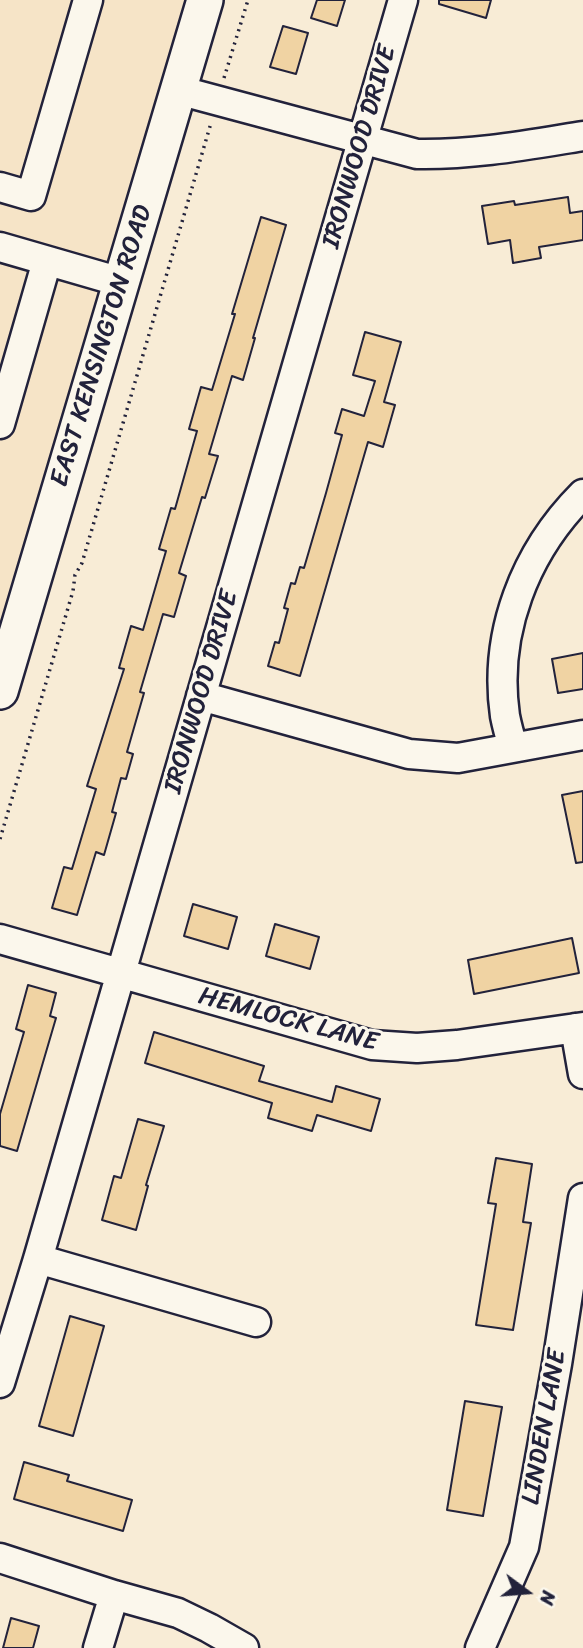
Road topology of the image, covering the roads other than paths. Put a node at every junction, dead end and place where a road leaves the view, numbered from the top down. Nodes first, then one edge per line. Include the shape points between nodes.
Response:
1 (89, 0) edge
2 (205, 0) edge
3 (403, 0) edge
4 (178, 89) junction
5 (583, 136) edge
6 (362, 139) junction
7 (0, 187) edge
8 (0, 247) edge
9 (47, 261) junction
10 (121, 282) junction
11 (0, 424) edge
12 (583, 494) edge
13 (0, 691) edge
14 (201, 696) junction
15 (583, 735) edge
16 (513, 747) junction
17 (0, 939) edge
18 (120, 974) junction
19 (579, 1028) edge
20 (583, 1074) edge
21 (583, 1198) edge
22 (38, 1259) junction
23 (256, 1322) dead end
24 (0, 1383) edge
25 (0, 1558) edge
26 (114, 1595) junction
27 (98, 1648) edge
28 (244, 1648) edge
29 (480, 1648) edge

1 - 7 street via 31,196
2 - 4 main road, EAST KENSINGTON ROAD
3 - 6 street, IRONWOOD DRIVE
4 - 6 street
4 - 10 main road, EAST KENSINGTON ROAD
5 - 6 street via 450,155 417,154
6 - 14 street, IRONWOOD DRIVE
8 - 9 street
9 - 10 street
9 - 11 street
10 - 13 main road, EAST KENSINGTON ROAD
12 - 16 street via 547,536 517,594 508,629 503,688
14 - 16 street via 409,754 458,758
14 - 18 street, IRONWOOD DRIVE
15 - 16 street
17 - 18 street, HEMLOCK LANE
18 - 19 street, HEMLOCK LANE via 372,1045 457,1045
18 - 22 street, IRONWOOD DRIVE
19 - 20 street
21 - 29 street, LINDEN LANE via 524,1547
22 - 23 street
22 - 24 street, IRONWOOD DRIVE
25 - 26 street
26 - 27 street
26 - 28 street via 178,1614

